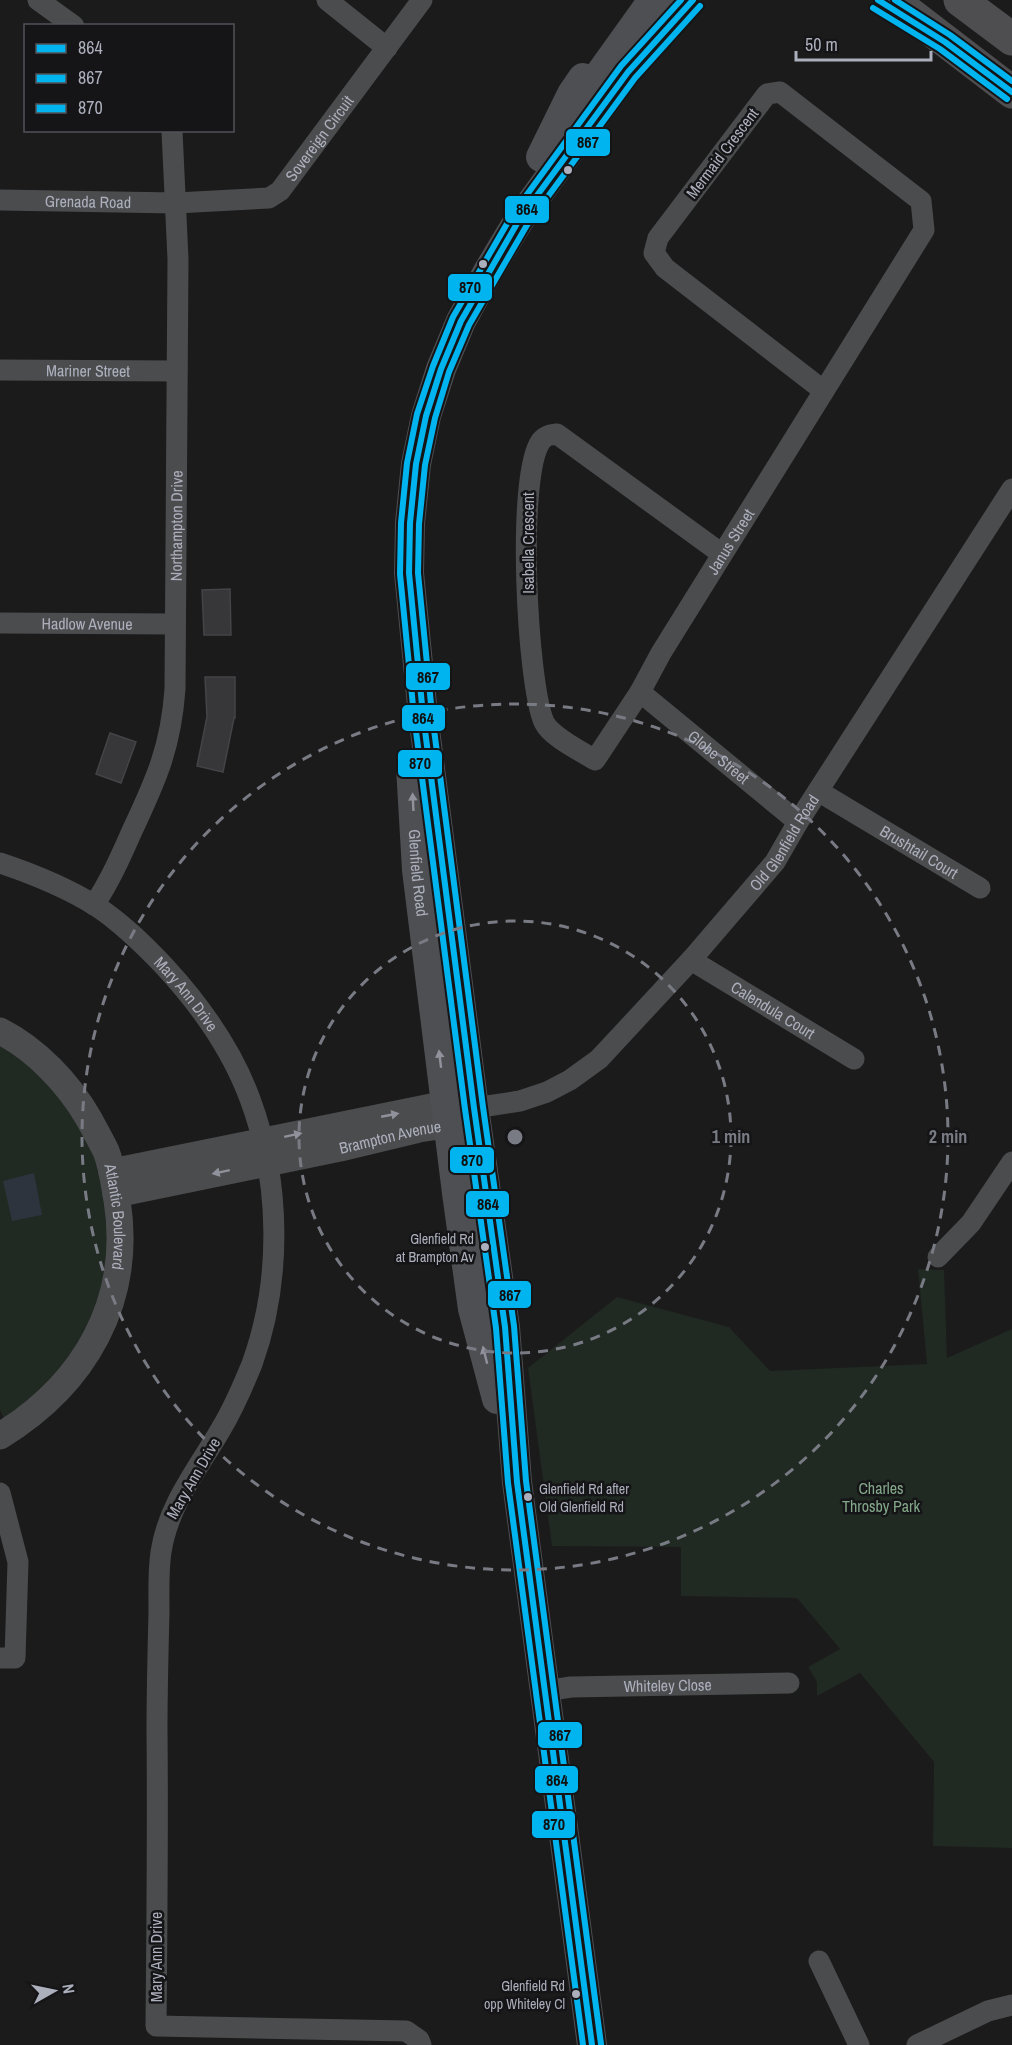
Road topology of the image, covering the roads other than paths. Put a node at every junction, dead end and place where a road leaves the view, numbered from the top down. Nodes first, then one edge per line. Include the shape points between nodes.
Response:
1 (38, 0) edge
2 (327, 0) edge
3 (422, 0) edge
4 (638, 0) edge
5 (653, 0) edge
6 (680, 0) edge
7 (693, 0) edge
8 (878, 0) edge
9 (892, 0) edge
10 (960, 0) edge
11 (71, 24) edge
12 (1012, 39) edge
13 (945, 42) junction
14 (387, 48) junction
15 (628, 72) junction
16 (1012, 92) edge
17 (172, 132) edge
18 (541, 157) junction
19 (0, 200) edge
20 (176, 203) junction
21 (0, 370) edge
22 (177, 371) junction
23 (824, 391) junction
24 (1012, 489) edge
25 (722, 554) junction
26 (0, 623) edge
27 (175, 624) junction
28 (639, 692) junction
29 (818, 791) junction
30 (798, 822) junction
31 (0, 863) edge
32 (980, 888) dead end
33 (94, 905) junction
34 (691, 960) junction
35 (0, 1031) edge
36 (854, 1059) dead end
37 (456, 1112) junction
38 (265, 1152) junction
39 (1012, 1162) edge
40 (114, 1183) junction
41 (938, 1257) dead end
42 (0, 1436) edge
43 (0, 1493) edge
44 (0, 1658) edge
45 (789, 1683) dead end
46 (545, 1691) junction
47 (819, 1961) dead end
48 (1012, 2005) edge
49 (156, 2036) edge
50 (421, 2045) edge
51 (592, 2045) edge
52 (859, 2045) edge
53 (917, 2045) edge

1 - 11 street
2 - 14 street
3 - 14 street, Sovereign Circuit
4 - 18 main road via 572,94
5 - 18 main road, Glenfield Road
6 - 15 main road, Glenfield Road
7 - 15 main road
8 - 13 main road
9 - 13 main road
10 - 12 main road
13 - 16 main road
14 - 20 street, Sovereign Circuit via 280,191 269,198
15 - 37 main road, Glenfield Road via 519,220 461,321 426,416 416,464 409,573
17 - 20 street, Northampton Drive
37 -> 18 main road, Glenfield Road via 417,870 393,609 391,519 400,447 424,357 456,288
19 - 20 street, Grenada Road
20 - 22 street, Northampton Drive
21 - 22 street, Mariner Street
22 - 27 street, Northampton Drive
23 - 23 street, Mermaid Crescent via 924,230 924,210 921,201 780,92 767,93 658,238 654,253 665,268
23 - 25 street, Janus Street
24 - 29 street, Old Glenfield Road
25 - 28 street, Janus Street
25 - 28 street, Isabella Crescent via 557,434 547,435 539,443 528,485 526,582 538,702 545,723 550,731 595,760
26 - 27 street, Hadlow Avenue
27 - 33 street, Northampton Drive via 175,689 169,738 155,782 109,882
28 - 30 street, Globe Street
29 - 30 street, Old Glenfield Road
29 - 32 street, Brushtail Court
30 - 34 street, Old Glenfield Road via 775,862
31 - 33 street, Mary Ann Drive
33 - 38 street, Mary Ann Drive via 141,943 196,1004 240,1076
34 - 36 street, Calendula Court
34 - 37 street, Old Glenfield Road via 599,1059 570,1080 520,1101
35 - 40 street, Atlantic Boulevard via 28,1050 81,1106 106,1153
37 - 38 street, Brampton Avenue via 419,1129
37 - 46 main road, Glenfield Road via 473,1309 514,1451
38 - 40 street, Brampton Avenue
38 - 49 street, Mary Ann Drive via 273,1220 272,1274 258,1343 232,1409 167,1523 160,1555
39 - 41 street via 971,1223
40 - 42 street, Atlantic Boulevard via 120,1222 119,1273 91,1346 61,1389 21,1424
43 - 44 street via 18,1562 15,1658
45 - 46 street, Whiteley Close via 571,1687
46 - 51 main road, Glenfield Road
47 - 52 street
48 - 53 street
49 - 50 street, Mary Ann Drive via 406,2031

